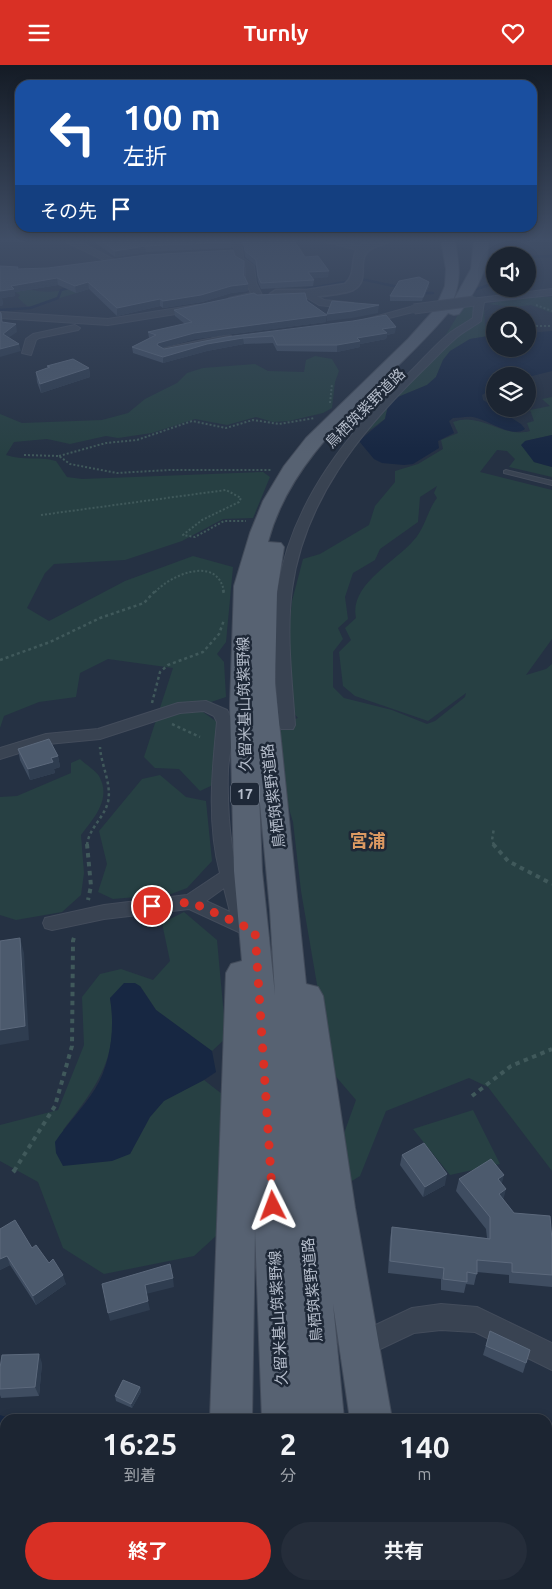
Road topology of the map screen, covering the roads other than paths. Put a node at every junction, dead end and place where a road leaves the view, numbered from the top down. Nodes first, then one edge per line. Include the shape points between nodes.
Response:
1 (176, 311) edge
2 (405, 311) edge
3 (454, 311) edge
4 (457, 311) edge
5 (469, 311) edge
6 (0, 315) edge
7 (108, 322) junction
8 (354, 323) edge
9 (240, 337) edge
10 (164, 351) edge
11 (27, 353) dead end
12 (506, 472) dead end
13 (552, 483) edge
14 (287, 725) dead end
15 (0, 754) edge
16 (279, 845) junction
17 (240, 873) junction
18 (191, 902) junction
19 (52, 923) dead end
20 (249, 928) junction
21 (359, 1346) junction
22 (552, 1357) edge
23 (230, 1414) edge
24 (283, 1414) edge
25 (323, 1414) edge
26 (370, 1414) edge

1 - 7 street
2 - 8 street
3 - 17 main road, 久留米基山筑紫野線 / 17 via 414,342 312,442 273,501 260,533 245,586
4 - 16 main road, 鳥栖筑紫野道路 / 17 via 429,344 376,398 358,411 319,455 288,508 275,542 266,585 262,637 271,799
5 - 14 street via 478,319 456,333 376,411 348,444 306,517 293,551 285,587 281,639
6 - 7 street
7 - 11 street via 36,336 30,339
9 - 10 street
12 - 13 lane
15 - 17 street via 46,739 100,734 178,708 206,706 221,713 225,722 220,771 223,851
16 - 21 main road via 300,950
16 - 25 main road, 鳥栖筑紫野道路 / 17
17 - 18 street
17 - 20 main road, 久留米基山筑紫野線
18 - 19 street via 114,909
18 - 20 street
20 - 23 main road
20 - 24 main road, 久留米基山筑紫野線 via 272,1187
21 - 22 street via 412,1321 441,1317 477,1320
21 - 26 main road

